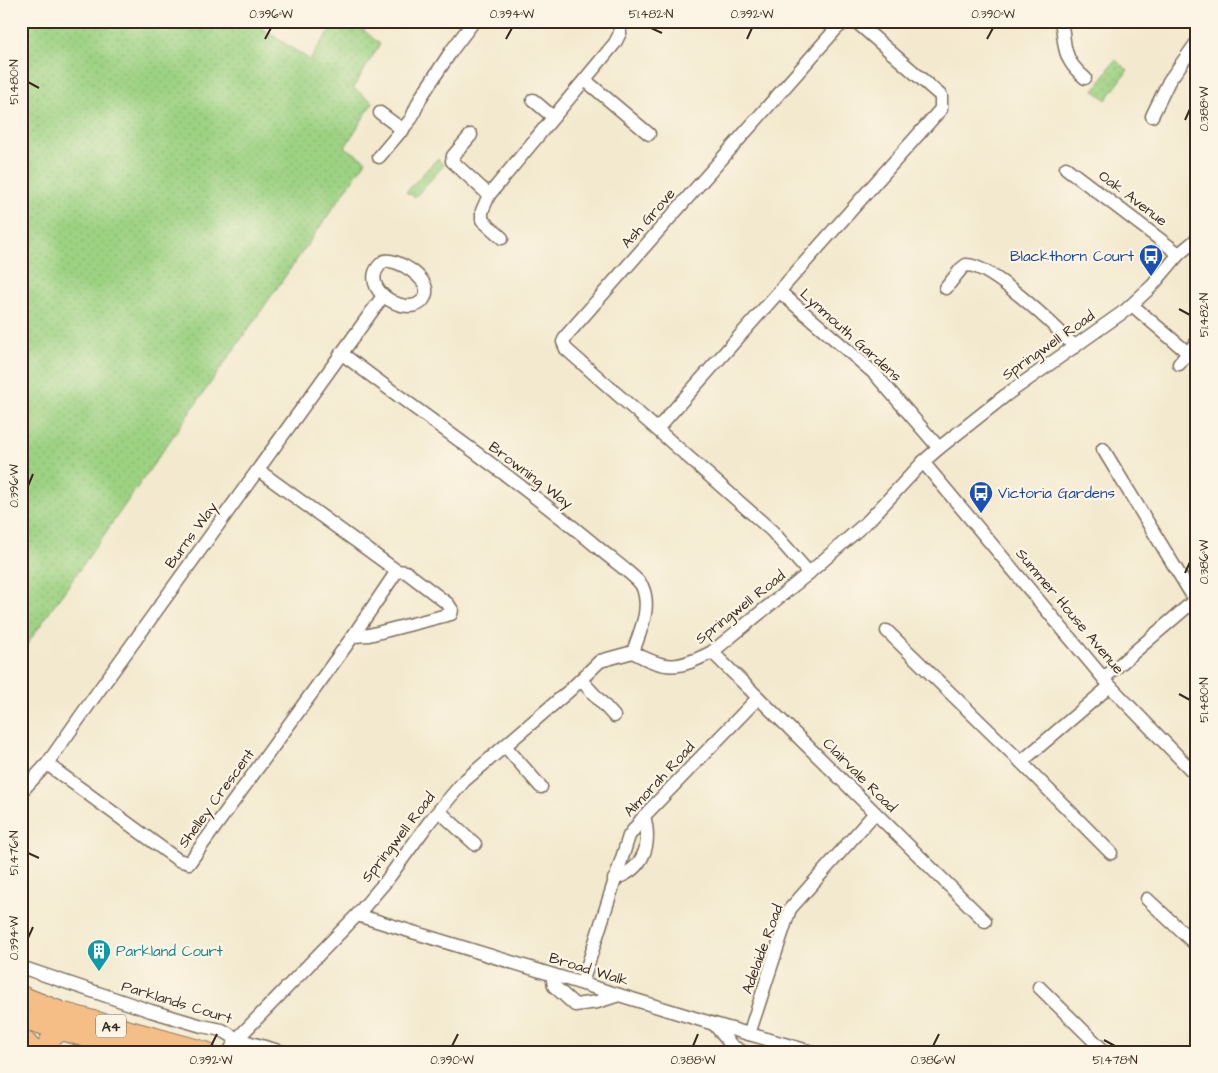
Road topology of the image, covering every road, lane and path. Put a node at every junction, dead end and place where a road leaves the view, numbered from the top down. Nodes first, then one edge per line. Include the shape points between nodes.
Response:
1 (474, 21) edge
2 (619, 21) edge
3 (846, 21) edge
4 (853, 21) edge
5 (1060, 21) edge
6 (1197, 42) edge
7 (1085, 78) dead end
8 (585, 80) junction
9 (533, 100) dead end
10 (380, 113) dead end
11 (1152, 116) dead end
12 (553, 117) junction
13 (403, 130) junction
14 (649, 134) dead end
15 (471, 135) dead end
16 (380, 157) dead end
17 (1066, 168) dead end
18 (489, 195) junction
19 (502, 238) dead end
20 (1197, 239) edge
21 (1180, 254) junction
22 (946, 288) dead end
23 (780, 292) junction
24 (383, 296) dead end
25 (1132, 305) junction
26 (1196, 343) edge
27 (1075, 347) junction
28 (1188, 353) junction
29 (341, 354) junction
30 (1179, 364) dead end
31 (657, 429) junction
32 (939, 448) junction
33 (1103, 449) dead end
34 (923, 462) junction
35 (258, 470) junction
36 (396, 571) junction
37 (809, 573) junction
38 (1196, 600) edge
39 (887, 630) dead end
40 (353, 636) junction
41 (633, 652) junction
42 (712, 652) junction
43 (582, 680) junction
44 (1107, 682) junction
45 (758, 698) junction
46 (614, 716) dead end
47 (505, 746) junction
48 (1021, 762) junction
49 (47, 764) junction
50 (1197, 776) edge
51 (541, 787) dead end
52 (21, 792) edge
53 (439, 811) junction
54 (875, 812) junction
55 (644, 816) junction
56 (475, 844) dead end
57 (1111, 853) dead end
58 (614, 879) junction
59 (1147, 899) dead end
60 (357, 915) junction
61 (985, 921) dead end
62 (1196, 944) edge
63 (21, 967) edge
64 (552, 974) junction
65 (582, 983) junction
66 (1039, 987) dead end
67 (619, 995) junction
68 (21, 996) edge
69 (21, 1018) edge
70 (714, 1024) junction
71 (65, 1031) junction
72 (749, 1034) junction
73 (21, 1036) edge
74 (237, 1039) junction
75 (787, 1045) junction
76 (35, 1052) edge
77 (44, 1052) edge
78 (136, 1052) edge
79 (206, 1052) edge
80 (230, 1052) edge
81 (282, 1052) edge
82 (743, 1052) edge
83 (774, 1052) edge
84 (812, 1052) edge
85 (1105, 1052) edge

1 - 13 street via 421,97
2 - 8 street via 620,34 615,43
3 - 31 street, Ash Grove via 563,342 566,349
4 - 23 street via 941,96 941,110
5 - 7 street via 1069,60
6 - 11 street via 1169,80
8 - 12 street
8 - 14 street
9 - 12 street
10 - 13 street
12 - 18 street
13 - 16 street
15 - 18 street via 452,161
17 - 21 street, Oak Avenue
18 - 19 street via 482,220
20 - 21 street, Springwell Road
21 - 25 street, Springwell Road
22 - 27 street via 960,269 966,265 977,266 1024,300
23 - 31 street
23 - 32 street, Lynmouth Gardens via 875,374
24 - 29 street, Burns Way
25 - 27 street, Springwell Road
25 - 28 street
26 - 28 street
27 - 32 street, Springwell Road via 1006,395
28 - 30 street
29 - 35 street, Burns Way
29 - 41 street, Browning Way via 503,473 642,584 646,612
31 - 37 street, Ash Grove via 772,531
32 - 34 street, Springwell Road
33 - 38 street
34 - 37 street, Springwell Road via 869,520
34 - 44 street, Summer House Avenue
35 - 36 street
35 - 49 street, Burns Way
36 - 40 street, Shelley Crescent
36 - 40 street via 406,572 448,604 451,614 369,635
37 - 42 street, Springwell Road
38 - 44 street
39 - 48 street
40 - 49 street, Shelley Crescent via 189,863 178,860
41 - 42 street, Springwell Road via 652,663 676,666
41 - 43 street, Springwell Road via 600,661
42 - 45 street, Clairvale Road
43 - 46 street
43 - 47 street, Springwell Road
44 - 48 street
44 - 50 street, Summer House Avenue
45 - 54 street, Clairvale Road
45 - 55 street, Almorah Road
47 - 51 street
47 - 53 street, Springwell Road via 464,781
48 - 57 street
49 - 52 street, Burns Way
53 - 56 street
53 - 60 street, Springwell Road
54 - 61 street, Clairvale Road
54 - 72 street, Adelaide Road via 790,909
55 - 58 street, Almorah Road via 629,836
55 - 58 street via 646,848 642,858 626,875
58 - 65 street, Almorah Road
59 - 62 street
60 - 64 street, Broad Walk
60 - 74 street, Springwell Road
63 - 74 street, Parklands Court via 151,1011 222,1030
64 - 65 street, Broad Walk
64 - 67 street via 554,986 575,1005
65 - 67 street, Broad Walk
66 - 85 street
67 - 70 street, Broad Walk
68 - 79 highway, A4 via 61,1012
69 - 71 highway, A4
70 - 72 street, Broad Walk
70 - 82 street via 732,1046
71 - 77 main road via 54,1035
71 - 78 highway, A4
72 - 75 street, Broad Walk
73 - 76 main road
74 - 80 street, Springwell Road
74 - 81 street, Parklands Court
75 - 83 street
75 - 84 street, Broad Walk

